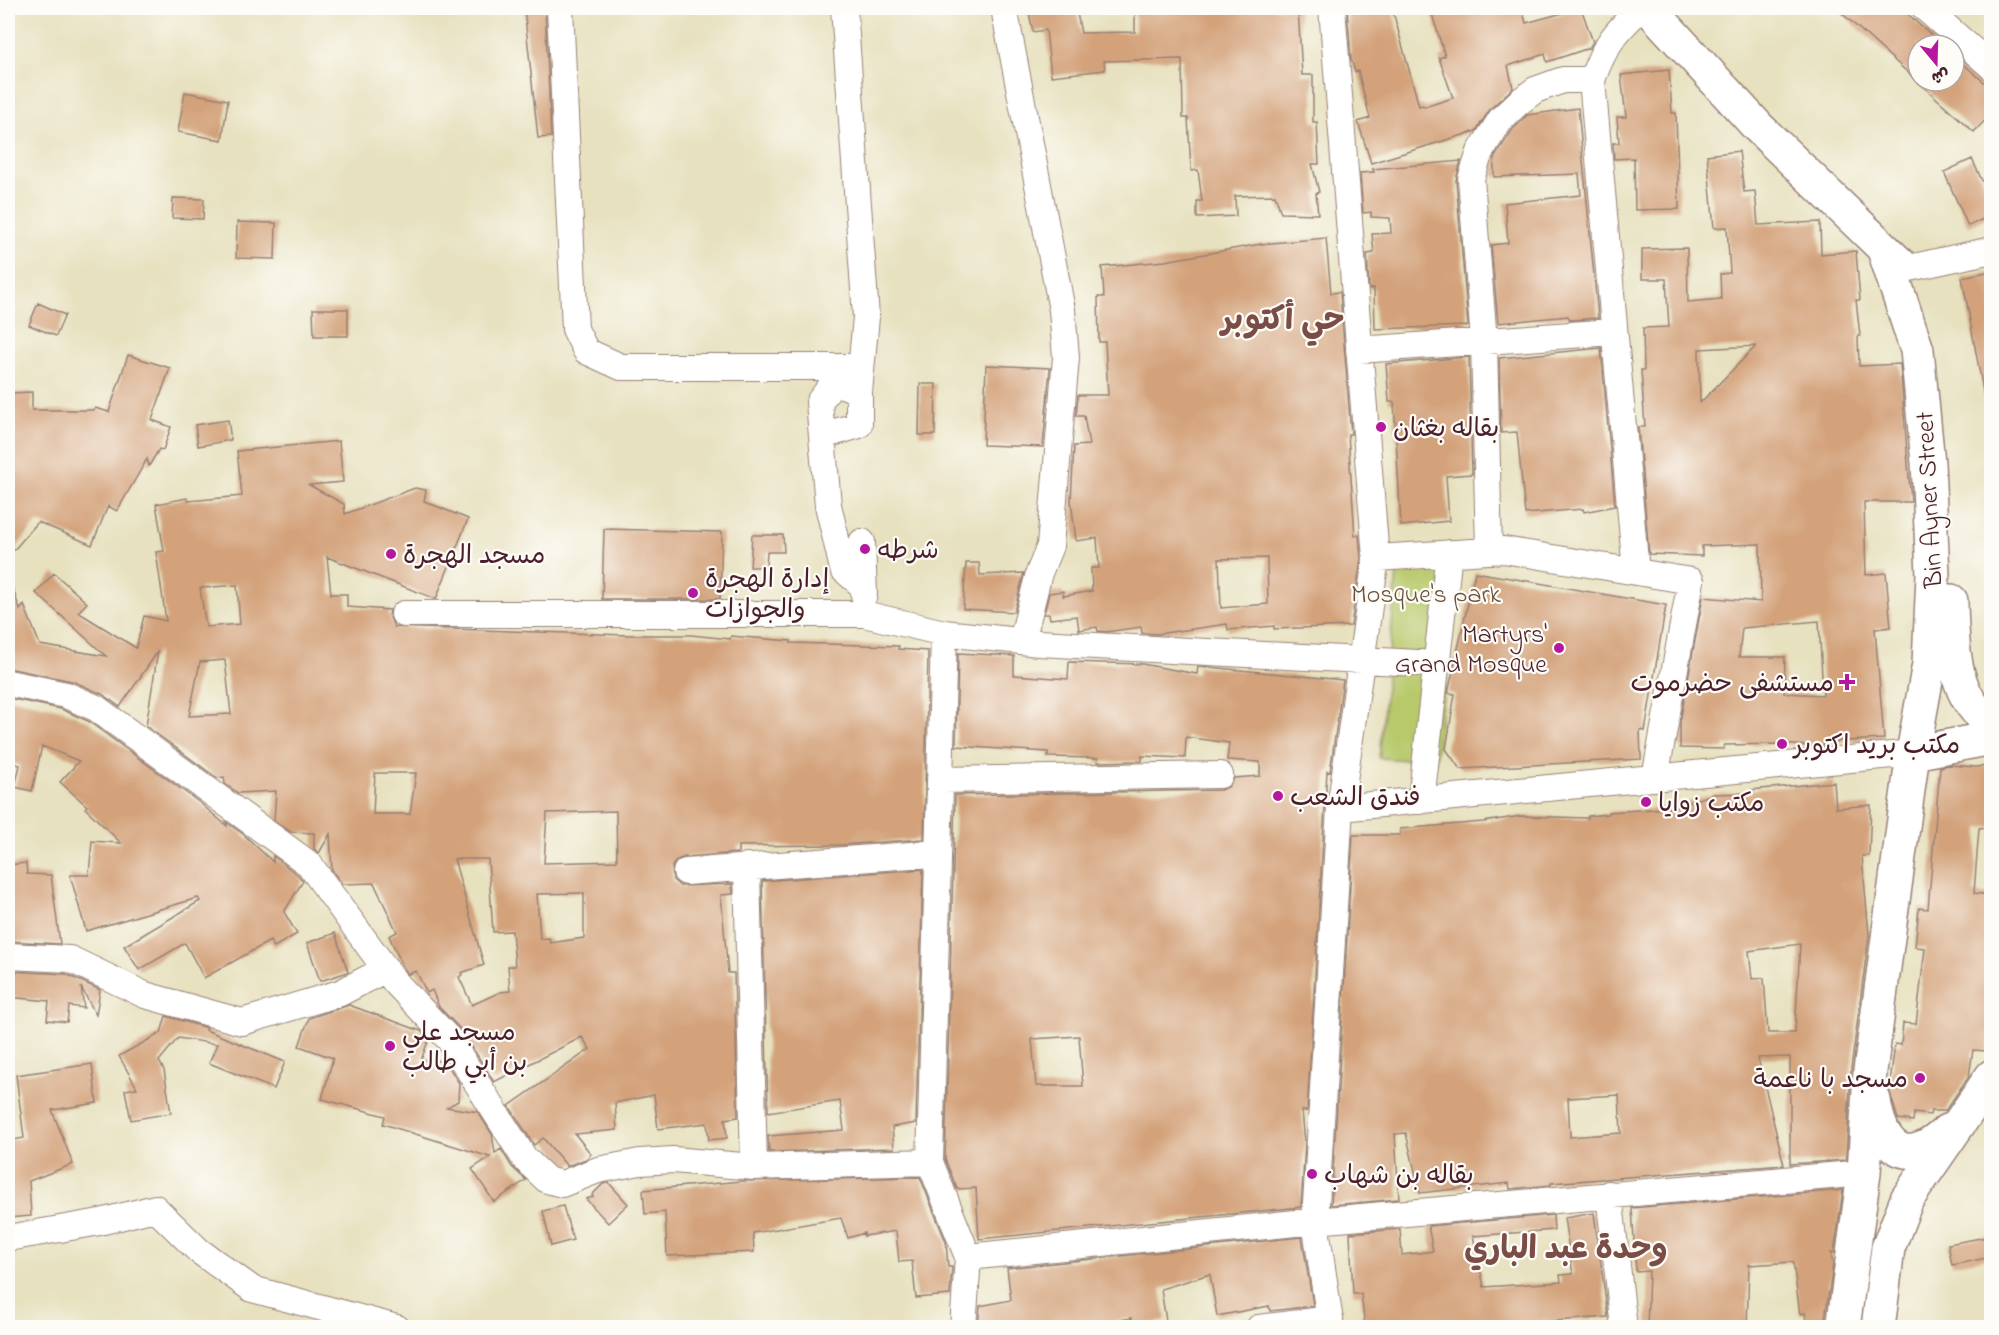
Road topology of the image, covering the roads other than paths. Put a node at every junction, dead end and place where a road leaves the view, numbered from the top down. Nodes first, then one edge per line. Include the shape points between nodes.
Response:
1 (560, 8) edge
2 (844, 8) edge
3 (1004, 8) edge
4 (1332, 8) edge
5 (1641, 8) edge
6 (1649, 8) edge
7 (1925, 8) edge
8 (1992, 67) edge
9 (1592, 80) junction
10 (1992, 250) edge
11 (1893, 263) junction
12 (1613, 332) junction
13 (1484, 341) junction
14 (1359, 350) junction
15 (860, 379) junction
16 (822, 436) junction
17 (862, 542) dead end
18 (1489, 550) junction
19 (1449, 553) junction
20 (1376, 558) junction
21 (1636, 572) junction
22 (863, 586) junction
23 (404, 614) dead end
24 (864, 614) junction
25 (944, 633) junction
26 (1022, 641) junction
27 (1362, 659) junction
28 (1437, 664) junction
29 (8, 683) edge
30 (1992, 722) edge
31 (1992, 738) edge
32 (1913, 753) junction
33 (1220, 776) dead end
34 (1655, 778) junction
35 (940, 780) junction
36 (1421, 801) junction
37 (1340, 808) junction
38 (938, 853) junction
39 (747, 866) junction
40 (686, 872) dead end
41 (8, 956) edge
42 (386, 969) junction
43 (1870, 1071) junction
44 (1992, 1076) edge
45 (1978, 1108) edge
46 (930, 1162) junction
47 (754, 1167) junction
48 (1864, 1173) junction
49 (1609, 1194) junction
50 (1315, 1221) junction
51 (8, 1238) edge
52 (968, 1257) junction
53 (1331, 1323) edge
54 (397, 1328) edge
55 (963, 1328) edge
56 (1259, 1328) edge
57 (1624, 1328) edge
58 (1844, 1328) edge
59 (1878, 1328) edge

1 - 15 street via 575,329 586,351 621,367
2 - 15 street via 866,317
3 - 26 street via 1062,310 1066,357 1050,546
4 - 14 street
5 - 9 street via 1602,51
6 - 11 highway, Bin Ayner Street via 1758,127
7 - 8 street
9 - 12 street
9 - 13 street via 1563,80 1535,90 1501,119 1480,152 1471,179
10 - 11 street
11 - 30 highway, Bin Ayner Street via 1928,311 1938,360 1948,455 1953,644 1971,706
11 - 32 highway, Bin Ayner Street via 1917,350 1933,575 1929,664
12 - 13 street
12 - 21 street
13 - 14 street
13 - 18 street
14 - 20 street
15 - 16 street via 859,424
15 - 16 street via 835,381 819,402
16 - 22 street via 828,505 843,568
17 - 22 street
18 - 19 street
18 - 21 street via 1504,549
19 - 20 street
19 - 28 street
20 - 27 street
21 - 34 street via 1691,580
22 - 24 street
23 - 24 street
24 - 25 street
25 - 26 street
25 - 35 street
26 - 27 street
27 - 28 street
27 - 37 street
28 - 36 street
29 - 42 street via 66,695 96,708 309,864
31 - 32 highway
32 - 34 street
32 - 43 highway, Bin Ayner Street
33 - 35 street
34 - 36 street
35 - 38 street
36 - 37 street
37 - 50 street
38 - 39 street
38 - 46 street
39 - 40 street
39 - 47 street
41 - 42 street via 70,959 145,995 242,1022 340,993
42 - 47 street via 449,1039 525,1159 547,1180 562,1184 598,1170 640,1162 673,1160
43 - 45 highway via 1880,1127 1885,1137 1902,1150 1932,1146
43 - 48 highway
44 - 45 highway
45 - 59 highway via 1907,1199 1888,1248
46 - 47 street
46 - 52 street
48 - 49 street
48 - 58 highway
49 - 50 street
49 - 57 street
50 - 52 street
50 - 53 street
51 - 54 street via 155,1208 199,1251 252,1289
52 - 55 street
53 - 56 street

